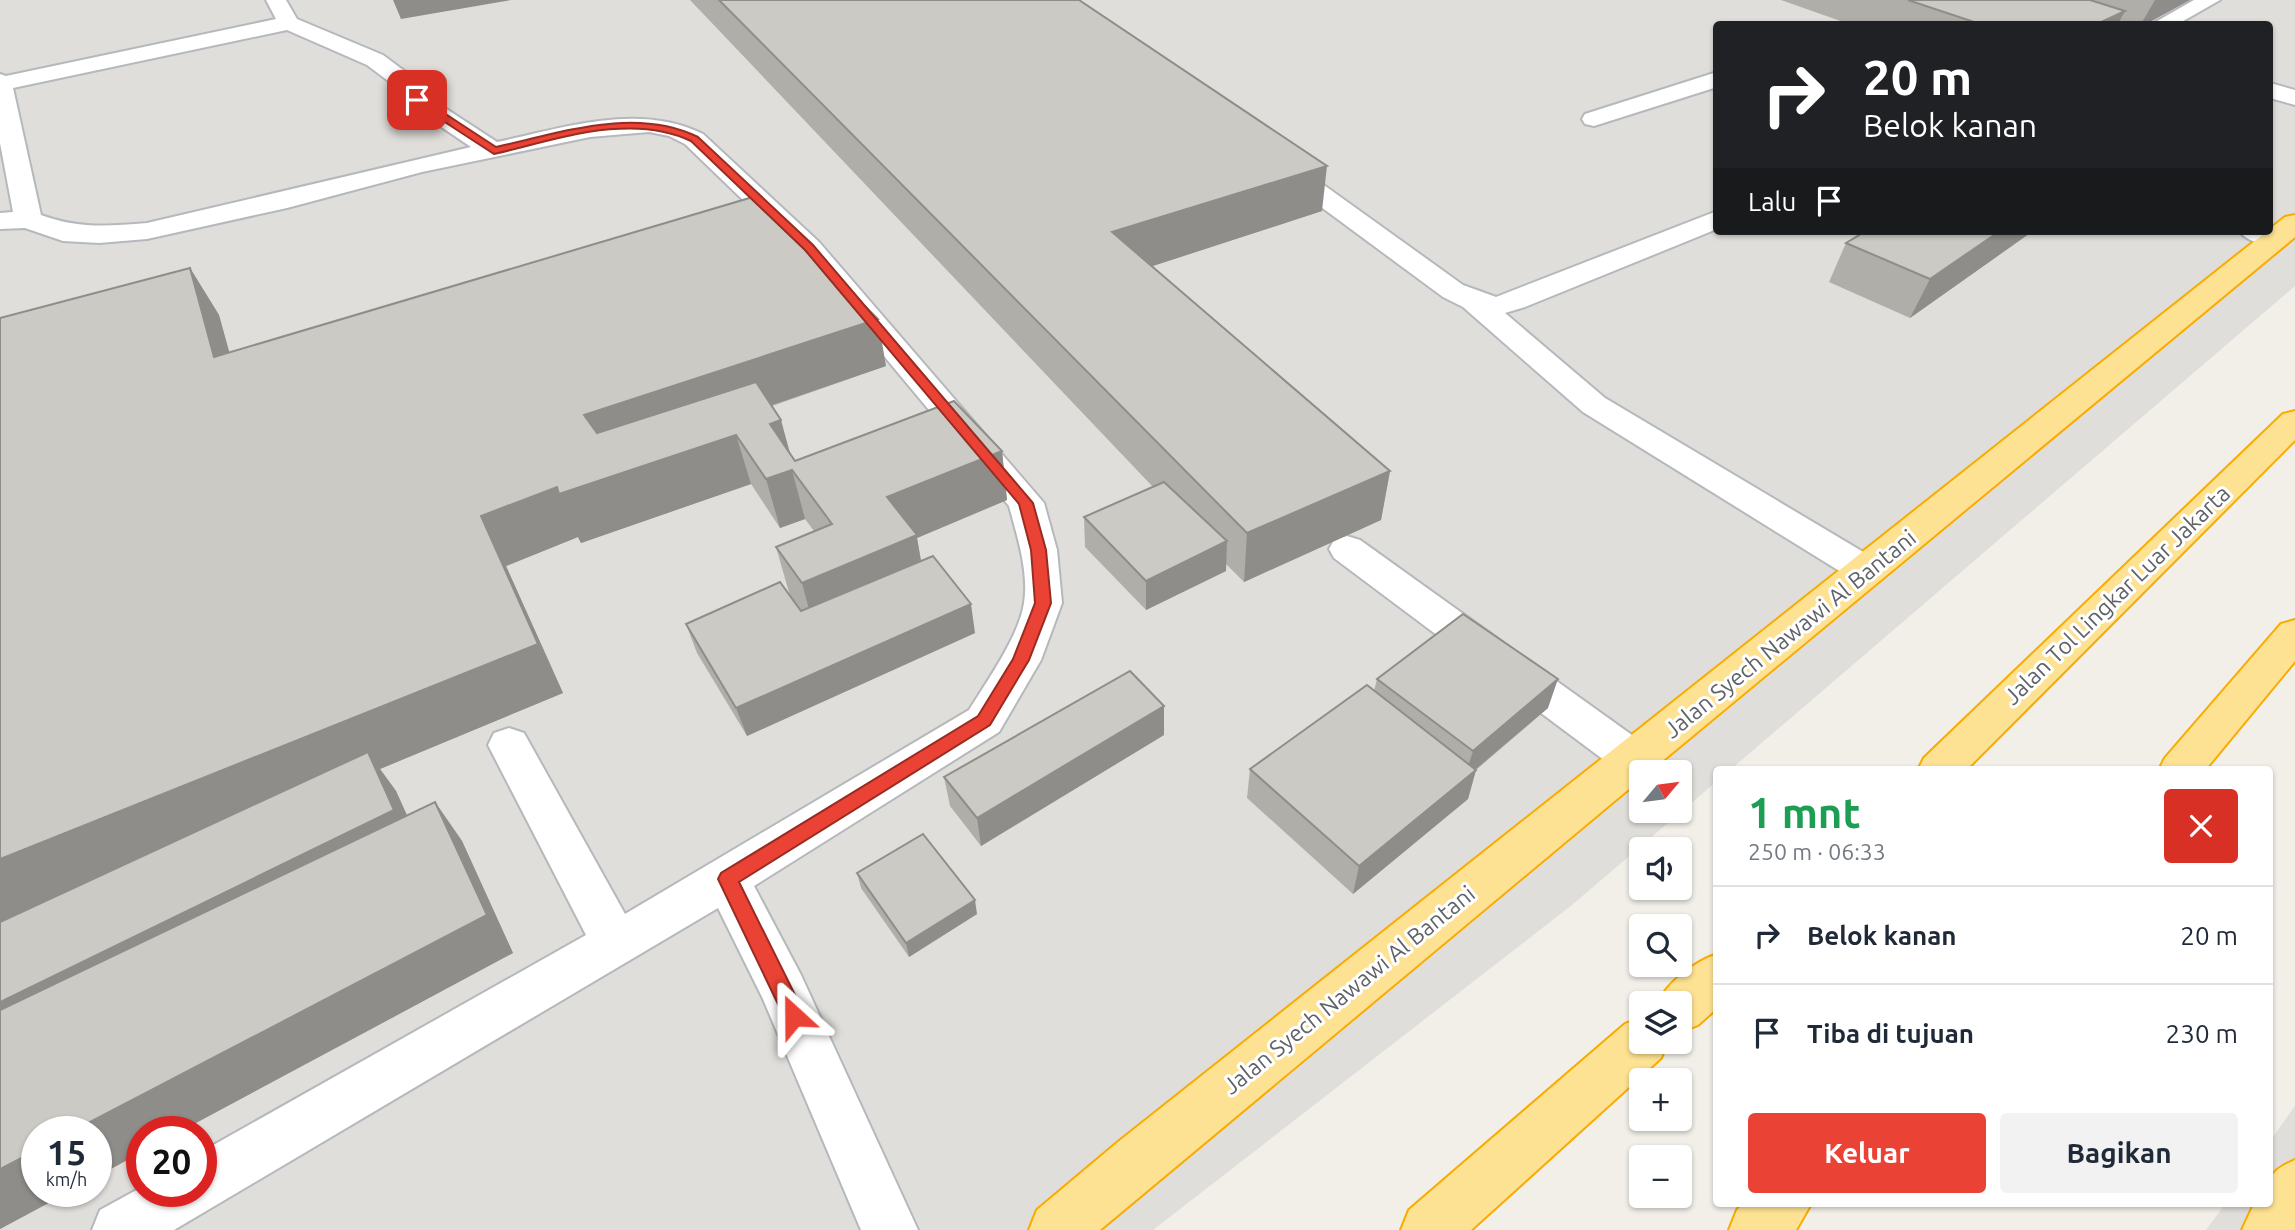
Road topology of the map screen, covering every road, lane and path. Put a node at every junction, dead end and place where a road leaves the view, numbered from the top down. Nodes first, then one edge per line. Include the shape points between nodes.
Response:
1 (276, 0) edge
2 (2210, 0) edge
3 (2169, 21) edge
4 (289, 23) junction
5 (1713, 80) edge
6 (0, 83) edge
7 (2273, 91) edge
8 (2295, 98) edge
9 (1594, 119) dead end
10 (494, 150) junction
11 (1261, 151) edge
12 (27, 220) junction
13 (0, 221) edge
14 (1713, 221) edge
15 (2269, 235) edge
16 (1473, 301) junction
17 (2295, 421) edge
18 (1347, 549) dead end
19 (1867, 572) junction
20 (2295, 634) edge
21 (509, 745) dead end
22 (1635, 760) joint
23 (1629, 765) edge
24 (1942, 766) edge
25 (2183, 766) edge
26 (727, 879) junction
27 (616, 944) junction
28 (1713, 980) edge
29 (1692, 998) edge
30 (1629, 1053) edge
31 (217, 1174) edge
32 (2295, 1188) edge
33 (161, 1207) edge
34 (1780, 1207) edge
35 (120, 1230) edge
36 (890, 1230) edge
37 (1057, 1230) edge
38 (1429, 1230) edge
39 (1757, 1230) edge
40 (2270, 1230) edge

1 - 4 lane
2 - 3 lane
4 - 6 lane
4 - 10 lane via 375,60 399,78 417,100
5 - 9 lane
6 - 12 lane
7 - 8 lane
10 - 12 lane via 147,231 63,233
10 - 26 lane via 590,130 649,125 694,139 809,248 1026,503 1039,550 1043,603 1021,660 984,721
11 - 16 lane
12 - 13 lane
14 - 16 lane via 1515,302 1496,306
15 - 19 highway, Jalan Syech Nawawi Al Bantani
16 - 19 lane via 1594,405
17 - 24 highway, Jalan Tol Lingkar Luar Jakarta
18 - 22 lane
19 - 22 highway, Jalan Syech Nawawi Al Bantani
20 - 25 highway
21 - 27 lane
23 - 37 highway, Jalan Syech Nawawi Al Bantani
26 - 27 lane
26 - 36 lane via 784,991
27 - 31 lane
28 - 29 highway
30 - 38 highway
32 - 40 highway
33 - 35 lane
34 - 39 highway

